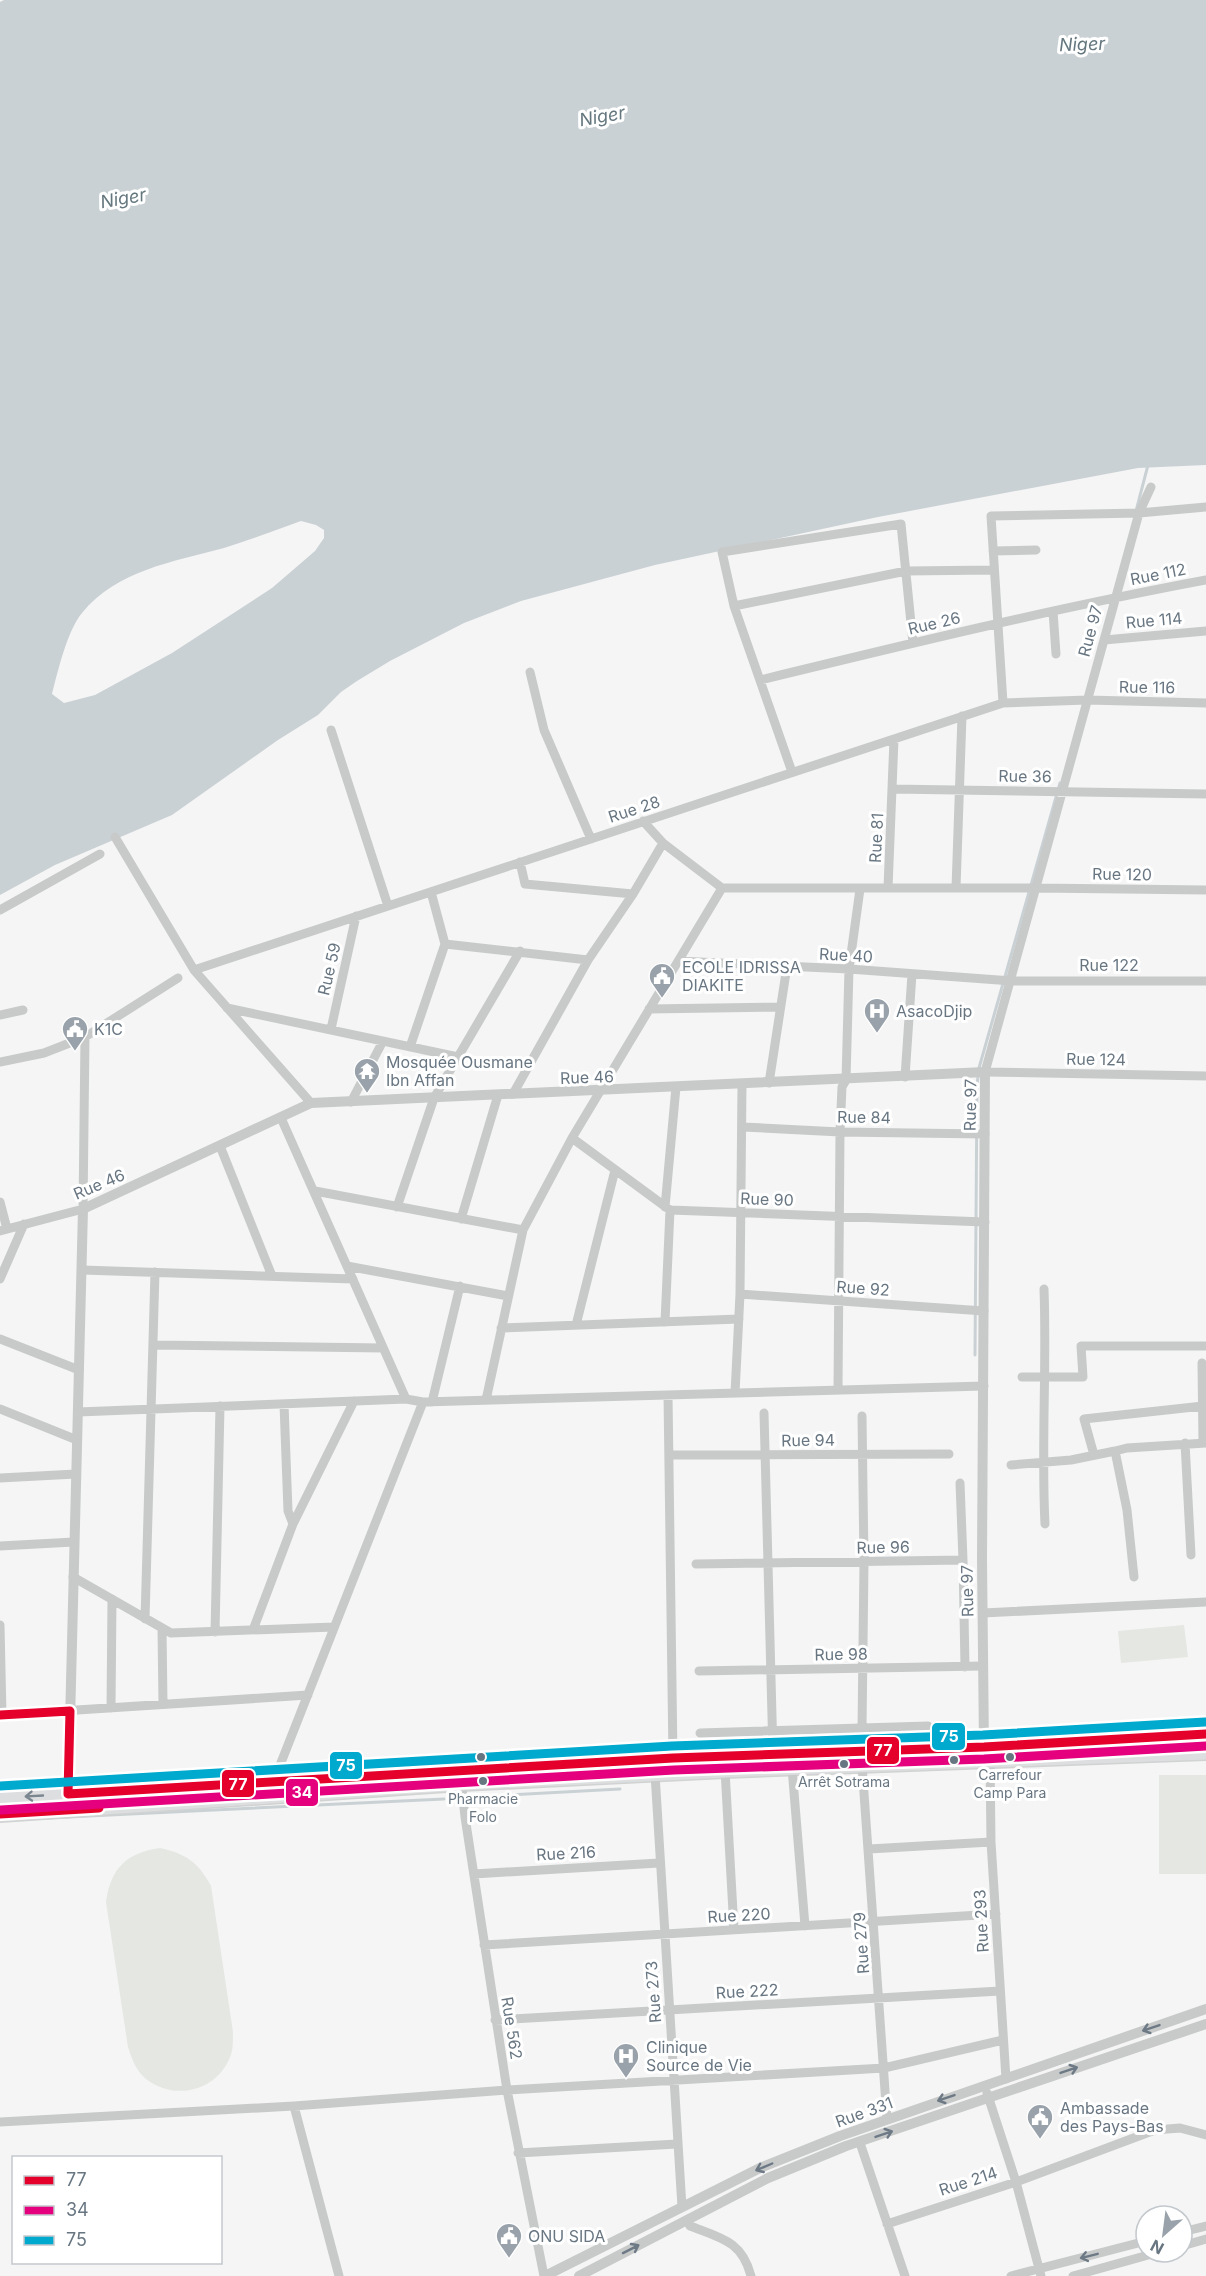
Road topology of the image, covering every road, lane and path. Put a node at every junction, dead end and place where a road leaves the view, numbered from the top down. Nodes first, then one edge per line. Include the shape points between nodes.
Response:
1 (1151, 487) dead end
2 (1206, 507) edge
3 (1138, 513) junction
4 (1036, 550) dead end
5 (993, 551) junction
6 (994, 570) junction
7 (906, 572) junction
8 (1206, 580) edge
9 (1115, 597) junction
10 (734, 606) junction
11 (1053, 611) junction
12 (998, 623) junction
13 (1206, 631) edge
14 (1104, 640) junction
15 (913, 643) junction
16 (1056, 654) dead end
17 (530, 672) dead end
18 (760, 680) junction
19 (1087, 700) junction
20 (1003, 703) junction
21 (1206, 703) edge
22 (962, 716) junction
23 (331, 730) dead end
24 (894, 739) junction
25 (792, 772) junction
26 (893, 789) junction
27 (960, 790) junction
28 (1063, 792) junction
29 (1206, 794) edge
30 (643, 822) junction
31 (115, 837) dead end
32 (591, 839) junction
33 (663, 843) junction
34 (100, 854) dead end
35 (520, 862) junction
36 (722, 888) junction
37 (888, 888) junction
38 (956, 888) junction
39 (1037, 888) junction
40 (860, 889) junction
41 (1206, 890) edge
42 (430, 892) junction
43 (633, 894) junction
44 (388, 906) junction
45 (0, 910) edge
46 (356, 916) junction
47 (445, 944) junction
48 (520, 951) junction
49 (588, 960) junction
50 (678, 961) junction
51 (787, 966) junction
52 (849, 969) junction
53 (194, 970) junction
54 (912, 974) junction
55 (177, 978) dead end
56 (1012, 981) junction
57 (1206, 981) edge
58 (780, 1007) junction
59 (227, 1008) junction
60 (649, 1009) junction
61 (23, 1010) dead end
62 (0, 1015) edge
63 (331, 1029) junction
64 (85, 1037) junction
65 (383, 1041) junction
66 (410, 1047) junction
67 (458, 1057) junction
68 (0, 1062) edge
69 (986, 1072) junction
70 (1206, 1076) edge
71 (905, 1077) junction
72 (846, 1080) junction
73 (769, 1083) junction
74 (742, 1084) junction
75 (676, 1088) junction
76 (600, 1092) junction
77 (513, 1094) junction
78 (498, 1095) junction
79 (434, 1098) junction
80 (351, 1102) junction
81 (311, 1103) junction
82 (281, 1118) junction
83 (743, 1127) junction
84 (840, 1132) junction
85 (985, 1134) junction
86 (572, 1138) junction
87 (220, 1146) junction
88 (615, 1170) junction
89 (315, 1191) junction
90 (0, 1202) edge
91 (397, 1207) junction
92 (667, 1208) junction
93 (83, 1209) junction
94 (741, 1213) junction
95 (838, 1217) junction
96 (461, 1219) junction
97 (979, 1222) junction
98 (24, 1224) junction
99 (3, 1230) edge
100 (523, 1230) junction
101 (347, 1266) junction
102 (82, 1270) junction
103 (155, 1272) junction
104 (272, 1276) junction
105 (0, 1279) edge
106 (353, 1279) junction
107 (460, 1286) junction
108 (1044, 1289) dead end
109 (740, 1294) junction
110 (508, 1296) junction
111 (838, 1301) junction
112 (978, 1311) junction
113 (739, 1319) junction
114 (665, 1322) junction
115 (576, 1325) junction
116 (501, 1328) junction
117 (0, 1339) edge
118 (154, 1345) junction
119 (1206, 1346) edge
120 (383, 1348) junction
121 (1202, 1363) dead end
122 (79, 1370) junction
123 (1022, 1377) dead end
124 (1045, 1378) junction
125 (984, 1386) junction
126 (838, 1390) junction
127 (735, 1393) junction
128 (668, 1395) junction
129 (406, 1399) junction
130 (486, 1400) junction
131 (354, 1401) junction
132 (1204, 1401) edge
133 (428, 1402) junction
134 (284, 1404) junction
135 (220, 1406) junction
136 (0, 1409) edge
137 (152, 1409) junction
138 (78, 1412) junction
139 (764, 1413) dead end
140 (862, 1416) dead end
141 (77, 1440) junction
142 (1185, 1443) junction
143 (1204, 1443) edge
144 (1115, 1451) junction
145 (861, 1454) junction
146 (949, 1454) dead end
147 (669, 1455) junction
148 (1094, 1455) junction
149 (765, 1456) junction
150 (1042, 1463) junction
151 (1011, 1465) dead end
152 (76, 1474) junction
153 (0, 1479) edge
154 (960, 1483) dead end
155 (293, 1524) junction
156 (1045, 1524) dead end
157 (74, 1542) junction
158 (0, 1546) edge
159 (1191, 1555) dead end
160 (963, 1560) junction
161 (864, 1562) junction
162 (696, 1564) dead end
163 (768, 1564) junction
164 (73, 1577) junction
165 (1134, 1577) dead end
166 (112, 1599) junction
167 (1206, 1602) edge
168 (983, 1613) junction
169 (146, 1619) junction
170 (0, 1625) edge
171 (334, 1627) junction
172 (162, 1628) junction
173 (253, 1630) junction
174 (215, 1632) junction
175 (965, 1666) junction
176 (983, 1666) junction
177 (863, 1669) junction
178 (771, 1670) junction
179 (699, 1671) dead end
180 (308, 1695) junction
181 (163, 1704) junction
182 (111, 1708) junction
183 (70, 1711) junction
184 (1, 1715) edge
185 (928, 1726) dead end
186 (862, 1729) junction
187 (772, 1732) junction
188 (700, 1733) dead end
189 (1206, 1734) edge
190 (984, 1747) junction
191 (1206, 1752) edge
192 (773, 1754) junction
193 (673, 1758) junction
194 (991, 1761) junction
195 (862, 1766) junction
196 (792, 1768) junction
197 (725, 1770) junction
198 (655, 1774) junction
199 (461, 1777) junction
200 (273, 1783) junction
201 (68, 1794) junction
202 (0, 1798) edge
203 (68, 1810) junction
204 (0, 1814) edge
205 (991, 1842) junction
206 (869, 1849) junction
207 (659, 1863) junction
208 (474, 1874) junction
209 (996, 1914) junction
210 (874, 1922) junction
211 (804, 1926) junction
212 (734, 1930) junction
213 (664, 1934) junction
214 (484, 1945) junction
215 (1000, 1991) junction
216 (879, 1998) junction
217 (1206, 2009) edge
218 (669, 2010) junction
219 (495, 2020) junction
220 (1206, 2024) edge
221 (1003, 2040) junction
222 (884, 2068) junction
223 (1006, 2079) junction
224 (673, 2080) junction
225 (985, 2085) junction
226 (507, 2090) junction
227 (988, 2097) junction
228 (294, 2106) junction
229 (887, 2119) junction
230 (0, 2122) edge
231 (1206, 2134) edge
232 (860, 2142) junction
233 (677, 2144) junction
234 (518, 2153) junction
235 (1016, 2182) junction
236 (682, 2207) junction
237 (687, 2220) junction
238 (887, 2224) junction
239 (1134, 2245) edge
240 (1134, 2259) edge
241 (1040, 2272) edge
242 (339, 2276) edge
243 (545, 2276) edge
244 (579, 2276) edge
245 (751, 2276) edge
246 (905, 2276) edge
247 (1011, 2276) edge
248 (1073, 2276) edge

1 - 3 street, Rue 97
2 - 3 street
3 - 5 street via 991,516
3 - 9 street, Rue 97
4 - 5 street
5 - 6 street
6 - 7 street
6 - 12 street
7 - 10 street
7 - 10 street via 901,524 722,552
7 - 15 street
8 - 9 street, Rue 112
9 - 11 street, Rue 26
9 - 14 street, Rue 97
10 - 18 street
11 - 12 street, Rue 26
11 - 16 street
12 - 15 street, Rue 26
12 - 20 street
13 - 14 street, Rue 114
14 - 19 street, Rue 97
15 - 18 street, Rue 26
17 - 32 street via 544,730
18 - 25 street
19 - 20 street, Rue 28
19 - 21 street, Rue 116
19 - 28 street, Rue 97
20 - 22 street, Rue 28
22 - 24 street, Rue 28
22 - 27 street
23 - 44 street
24 - 25 street, Rue 28
24 - 26 street
25 - 30 street, Rue 28
26 - 27 street, Rue 36
26 - 37 street, Rue 81
27 - 28 street, Rue 36
27 - 38 street
28 - 29 street, Rue 36
28 - 39 street, Rue 97
30 - 32 street, Rue 28
30 - 33 street
31 - 53 street
32 - 35 street, Rue 28
33 - 36 street
33 - 43 street
34 - 45 street
35 - 42 street, Rue 28
35 - 43 street via 525,884
36 - 40 street, Rue 120
36 - 50 street
37 - 38 street, Rue 120
37 - 40 street, Rue 120
38 - 39 street, Rue 120
39 - 41 street, Rue 120
39 - 56 street, Rue 97
40 - 52 street
42 - 44 street, Rue 28
42 - 47 street
43 - 49 street
44 - 46 street, Rue 28
46 - 53 street, Rue 28
46 - 63 street, Rue 59
47 - 48 street
47 - 66 street
48 - 49 street
48 - 67 street
49 - 77 street
50 - 51 street, Rue 40
50 - 60 street
51 - 52 street, Rue 40
51 - 58 street
52 - 54 street, Rue 40
52 - 72 street
53 - 59 street
54 - 56 street, Rue 40
54 - 71 street
55 - 64 street
56 - 57 street, Rue 122
56 - 69 street, Rue 97
58 - 60 street
58 - 73 street
59 - 63 street
59 - 81 street
60 - 76 street
61 - 62 street
63 - 65 street
64 - 68 street via 44,1053
64 - 93 street
65 - 66 street
65 - 80 street
66 - 67 street
67 - 79 street
69 - 70 street, Rue 124
69 - 71 street, Rue 46
69 - 85 street, Rue 97
71 - 72 street, Rue 46
72 - 73 street, Rue 46
72 - 84 street via 842,1087
73 - 74 street, Rue 46
74 - 75 street, Rue 46
74 - 83 street
75 - 76 street, Rue 46
75 - 92 street
76 - 77 street, Rue 46
76 - 86 street
77 - 78 street, Rue 46
78 - 79 street, Rue 46
78 - 96 street
79 - 80 street, Rue 46
79 - 91 street
80 - 81 street, Rue 46
81 - 82 street, Rue 46
82 - 87 street, Rue 46
82 - 89 street
83 - 84 street, Rue 84
83 - 94 street
84 - 85 street, Rue 84
84 - 95 street
85 - 97 street, Rue 97
86 - 88 street
86 - 100 street
87 - 93 street, Rue 46
87 - 104 street
88 - 92 street
88 - 115 street
89 - 91 street
89 - 101 street
90 - 99 street
91 - 96 street
92 - 94 street, Rue 90
92 - 114 street
93 - 98 street, Rue 46
93 - 102 street
94 - 95 street, Rue 90
94 - 109 street
95 - 97 street, Rue 90
95 - 111 street
96 - 100 street
97 - 112 street, Rue 97
98 - 99 street, Rue 46
98 - 105 street
100 - 110 street
101 - 106 street
101 - 107 street
102 - 103 street
102 - 122 street
103 - 104 street
103 - 118 street
104 - 106 street
106 - 120 street
107 - 110 street
107 - 133 street
108 - 124 street
109 - 111 street, Rue 92
109 - 113 street
110 - 116 street
111 - 112 street, Rue 92
111 - 126 street
112 - 125 street, Rue 97
113 - 114 street
113 - 127 street
114 - 115 street
115 - 116 street
116 - 130 street
117 - 122 street
118 - 120 street
118 - 137 street
119 - 124 street via 1081,1346 1083,1377
120 - 129 street
121 - 132 street
122 - 138 street
123 - 124 street
124 - 150 street via 1046,1437
125 - 126 street
125 - 168 street, Rue 97
126 - 127 street
127 - 128 street
128 - 130 street
128 - 147 street
129 - 131 street
129 - 133 street
130 - 133 street
131 - 134 street
131 - 155 street
132 - 143 street
132 - 148 street via 1084,1419
133 - 171 street
134 - 135 street
134 - 155 street via 288,1511
135 - 137 street
135 - 174 street
136 - 141 street
137 - 138 street
137 - 169 street
138 - 141 street
139 - 149 street
140 - 145 street
141 - 152 street
142 - 143 street
142 - 144 street
142 - 159 street
144 - 148 street
144 - 165 street via 1127,1510
145 - 146 street, Rue 94
145 - 149 street, Rue 94
145 - 161 street
147 - 149 street, Rue 94
147 - 193 street
148 - 150 street
149 - 163 street
150 - 151 street
150 - 156 street
152 - 153 street
152 - 157 street
154 - 160 street
155 - 173 street
157 - 158 street
157 - 164 street
160 - 161 street, Rue 96
160 - 175 street
161 - 163 street, Rue 96
161 - 177 street
162 - 163 street, Rue 96
163 - 178 street
164 - 166 street
164 - 183 street
166 - 169 street
166 - 182 street
167 - 168 street
168 - 176 street, Rue 97
169 - 172 street
170 - 184 street
171 - 173 street
171 - 180 street
172 - 174 street via 171,1634
172 - 181 street
173 - 174 street
175 - 176 street, Rue 98
175 - 177 street, Rue 98
176 - 190 street, Rue 97
177 - 178 street, Rue 98
177 - 186 street
178 - 179 street, Rue 98
178 - 187 street
180 - 181 street
180 - 200 street
181 - 182 street
182 - 183 street
183 - 184 street
183 - 201 street
185 - 186 street
186 - 187 street
187 - 188 street
187 - 192 street
189 - 190 highway
190 - 192 highway
190 - 194 street
191 - 194 highway
192 - 193 highway
193 - 199 highway
194 - 195 highway
194 - 205 street, Rue 293
195 - 196 highway
195 - 206 street, Rue 279
196 - 197 highway
196 - 211 street
197 - 198 highway
197 - 212 street
198 - 199 highway
198 - 207 street, Rue 273
199 - 200 highway
199 - 203 highway
199 - 208 street, Rue 562
200 - 201 highway
201 -> 202 highway
201 - 203 street
203 - 204 highway
205 - 206 street
205 - 209 street, Rue 293
206 - 210 street, Rue 279
207 - 208 street, Rue 216
207 - 213 street, Rue 273
208 - 214 street, Rue 562
209 - 210 street, Rue 220
209 - 215 street, Rue 293
210 - 211 street, Rue 220
210 - 216 street, Rue 279
211 - 212 street, Rue 220
212 - 213 street, Rue 220
213 - 214 street, Rue 220
213 - 218 street, Rue 273
214 - 219 street, Rue 562
215 - 216 street, Rue 222
215 - 221 street, Rue 293
216 - 218 street, Rue 222
216 - 222 street, Rue 279
217 -> 223 street, Rue 331
218 - 219 street, Rue 222
218 - 224 street, Rue 273
219 - 226 street, Rue 562
227 -> 220 street, Rue 331
221 - 222 street
221 - 223 street, Rue 293
222 - 224 street
222 - 229 street, Rue 279
223 - 225 street, Rue 331
224 - 226 street
224 - 233 street, Rue 273
225 - 227 street
225 -> 229 street, Rue 331
226 - 228 street
226 - 234 street, Rue 562
232 -> 227 street, Rue 331
227 - 235 street
228 - 230 street
228 - 242 street
229 -> 236 street, Rue 331 via 760,2168
231 - 235 street, Rue 214 via 1180,2128 1155,2130
232 - 237 street, Rue 331 via 768,2178
232 - 238 street
233 - 234 street
233 - 236 street, Rue 273
234 - 243 street, Rue 562
235 - 238 street, Rue 214
235 - 241 street
236 - 243 street, Rue 331
244 -> 237 street, Rue 331
237 - 245 street via 690,2226 739,2250
238 - 246 street
239 -> 241 street
240 - 248 street
241 - 247 street

